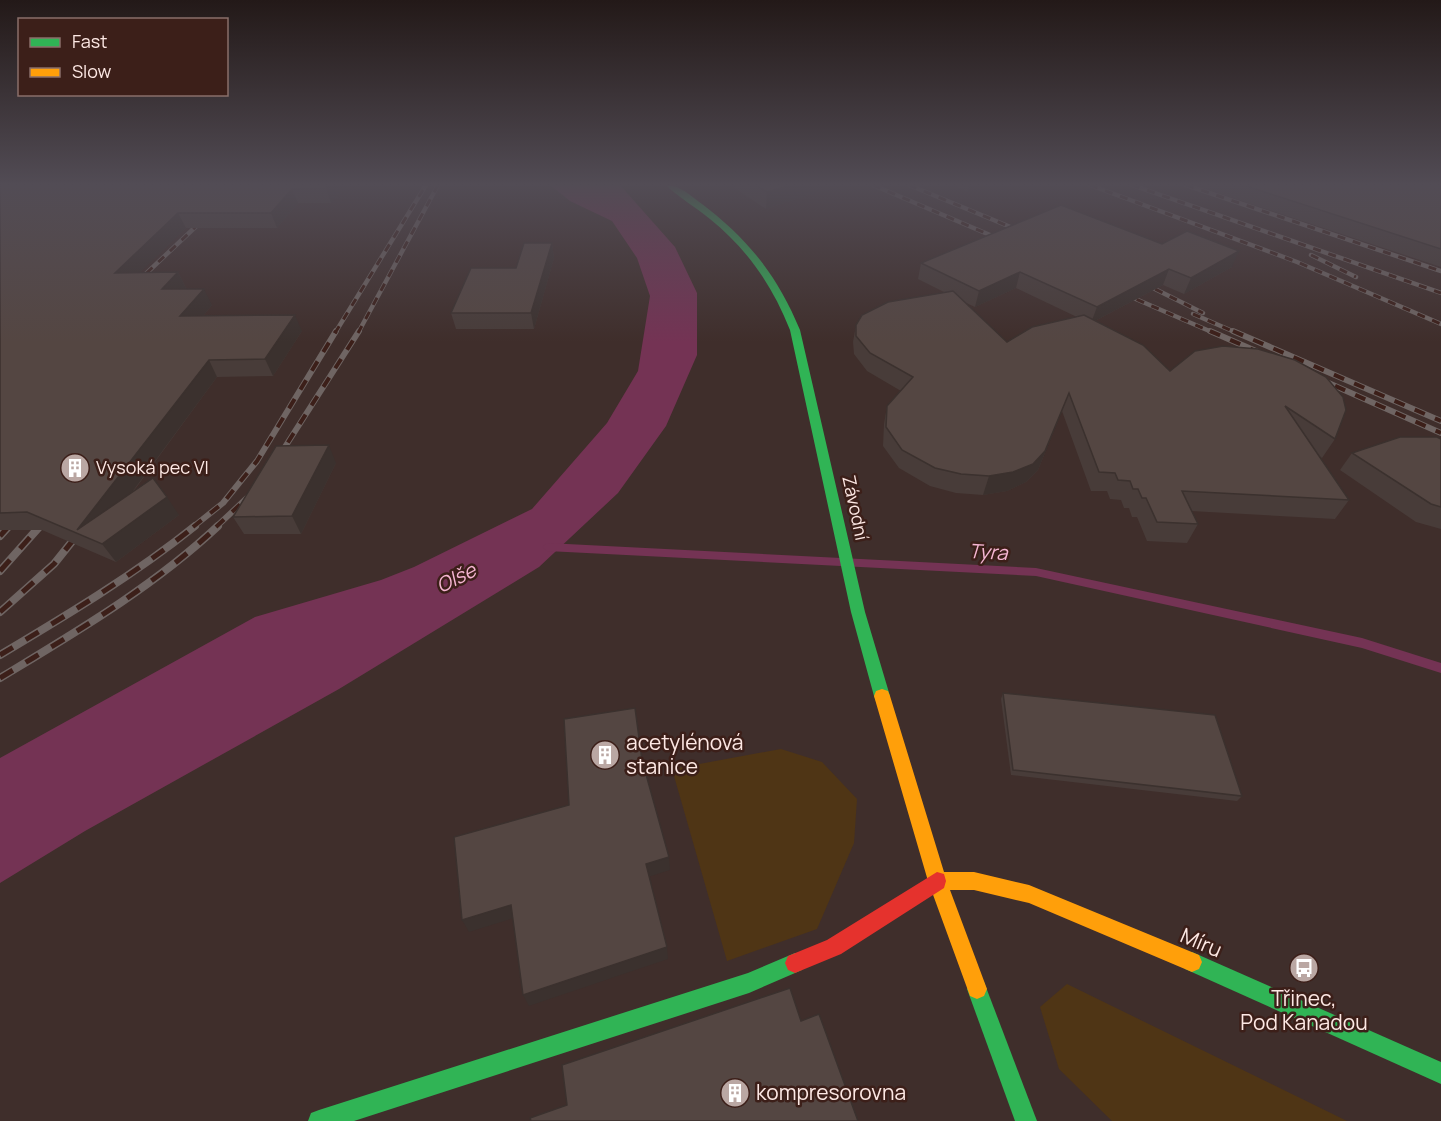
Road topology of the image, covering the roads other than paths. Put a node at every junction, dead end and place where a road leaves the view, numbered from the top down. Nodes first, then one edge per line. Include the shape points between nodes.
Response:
1 (734, 237) edge
2 (937, 881) junction
3 (1441, 1073) edge
4 (319, 1121) edge
5 (1026, 1121) edge

1 - 2 street, Závodní via 781,295 795,330 858,612
2 - 3 street, Míru via 975,880 1029,894 1184,958
2 - 4 street via 834,947 749,983
2 - 5 street, Závodní

